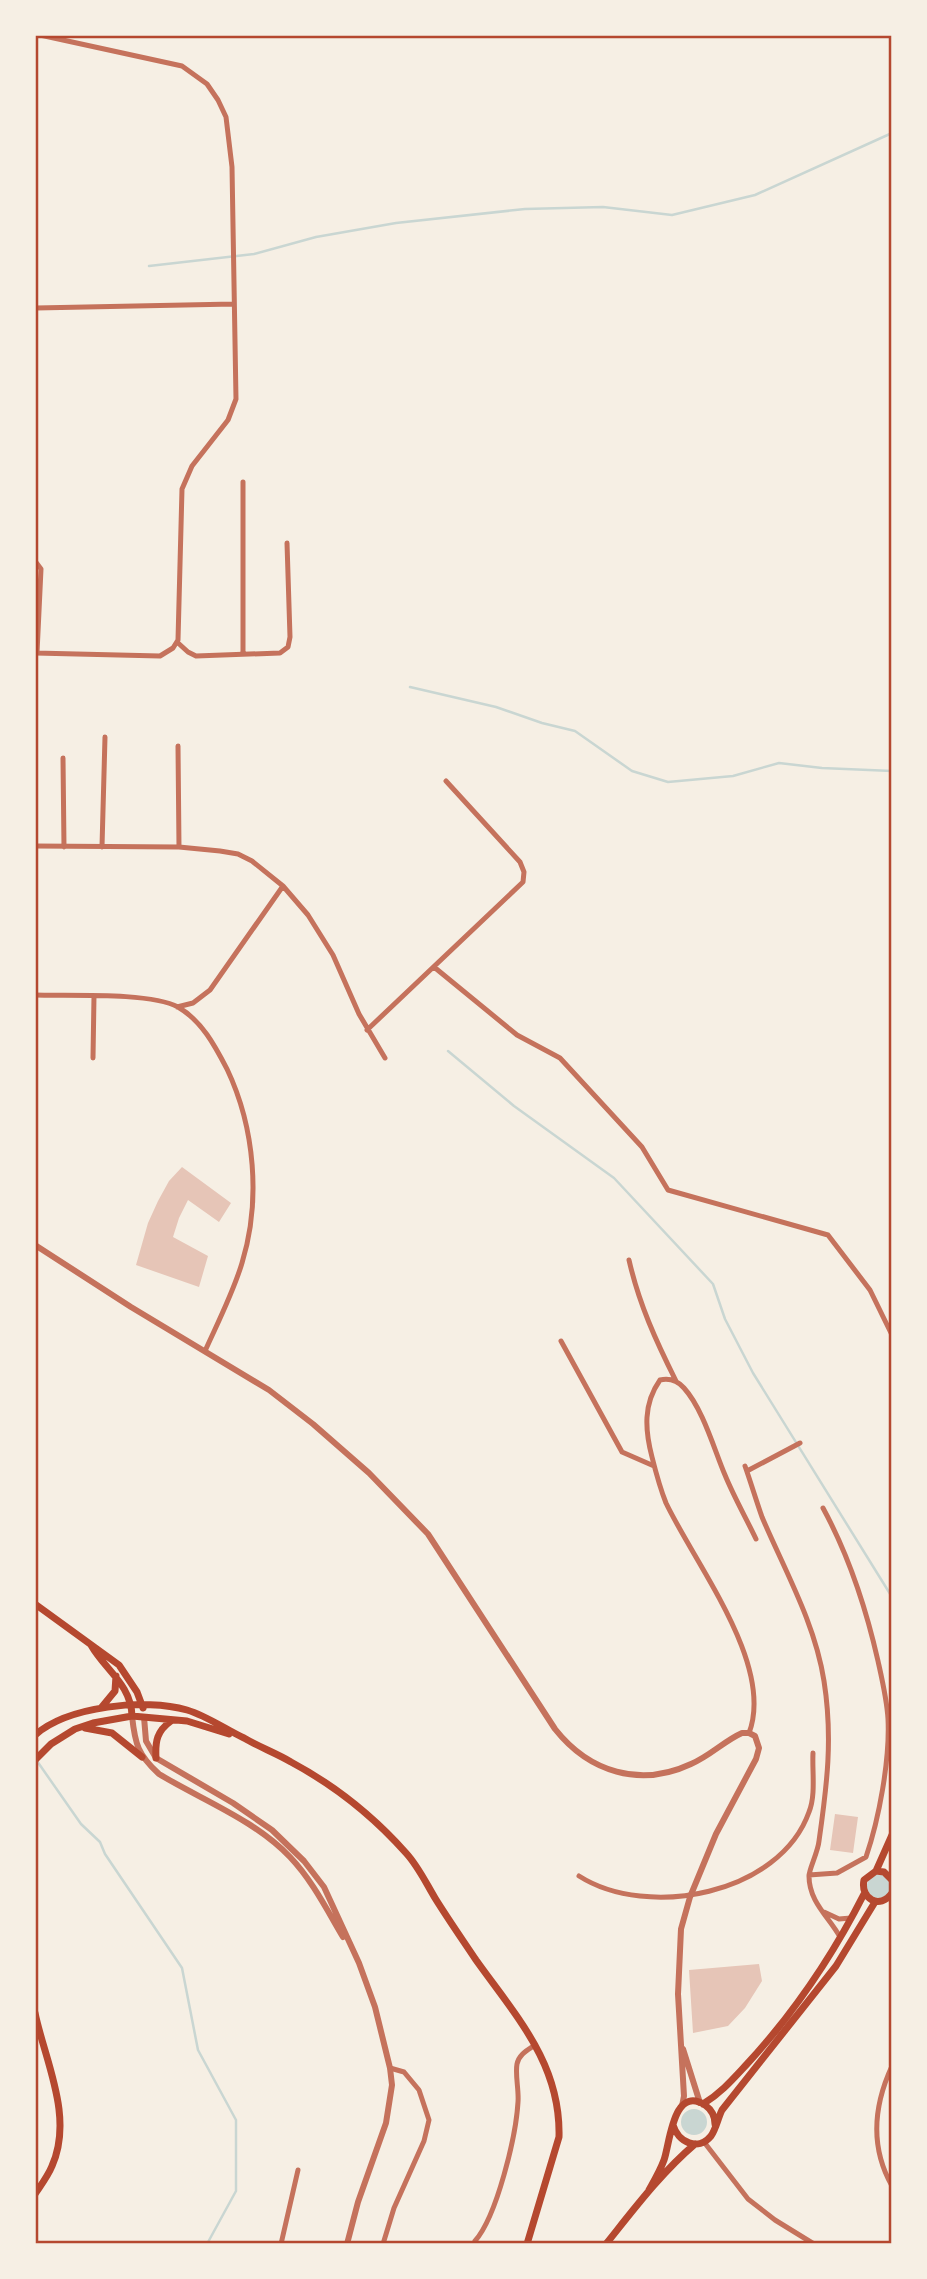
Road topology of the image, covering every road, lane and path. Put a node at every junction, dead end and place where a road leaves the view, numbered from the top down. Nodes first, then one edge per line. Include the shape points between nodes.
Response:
1 (40, 35) edge
2 (234, 304) junction
3 (36, 308) edge
4 (243, 482) dead end
5 (287, 543) dead end
6 (35, 561) edge
7 (177, 642) junction
8 (36, 653) edge
9 (243, 654) junction
10 (105, 737) dead end
11 (178, 746) dead end
12 (63, 758) dead end
13 (446, 781) dead end
14 (35, 846) edge
15 (64, 846) junction
16 (103, 847) junction
17 (178, 847) junction
18 (283, 886) junction
19 (434, 967) junction
20 (35, 995) edge
21 (94, 996) junction
22 (177, 1007) junction
23 (367, 1030) junction
24 (93, 1058) dead end
25 (385, 1058) dead end
26 (35, 1245) edge
27 (629, 1260) dead end
28 (892, 1335) edge
29 (561, 1342) dead end
30 (205, 1351) junction
31 (676, 1381) junction
32 (800, 1443) dead end
33 (654, 1467) junction
34 (823, 1508) dead end
35 (756, 1539) dead end
36 (35, 1604) edge
37 (91, 1644) junction
38 (116, 1676) junction
39 (143, 1705) junction
40 (132, 1706) junction
41 (99, 1710) junction
42 (132, 1716) junction
43 (144, 1717) junction
44 (171, 1721) junction
45 (80, 1727) junction
46 (749, 1733) junction
47 (35, 1735) edge
48 (244, 1739) junction
49 (813, 1753) dead end
50 (142, 1757) junction
51 (156, 1758) junction
52 (35, 1760) edge
53 (892, 1835) edge
54 (876, 1871) junction
55 (809, 1875) junction
56 (579, 1876) dead end
57 (892, 1877) edge
58 (864, 1894) junction
59 (892, 1894) edge
60 (690, 1897) junction
61 (875, 1902) junction
62 (888, 1902) edge
63 (819, 1909) junction
64 (852, 1918) junction
65 (840, 1937) junction
66 (359, 1963) junction
67 (35, 2013) edge
68 (680, 2038) junction
69 (535, 2045) junction
70 (892, 2066) edge
71 (390, 2068) junction
72 (702, 2104) junction
73 (682, 2106) junction
74 (673, 2125) junction
75 (715, 2125) junction
76 (704, 2142) junction
77 (695, 2144) junction
78 (298, 2170) dead end
79 (892, 2186) edge
80 (649, 2190) junction
81 (35, 2194) edge
82 (475, 2241) dead end
83 (281, 2244) edge
84 (347, 2244) edge
85 (383, 2244) edge
86 (527, 2244) edge
87 (607, 2244) edge
88 (814, 2244) edge

1 - 2 street via 182,65 207,84 226,117 232,166
2 - 3 street
2 - 7 street via 236,399 228,420 192,466 182,489
4 - 9 street
5 - 9 street via 288,647 280,653
6 - 8 street via 41,569
7 - 8 street via 160,656
7 - 9 street via 196,656
10 - 16 street
11 - 17 street
12 - 15 street
13 - 19 street via 511,851 524,872 523,882 514,892
14 - 15 street
15 - 16 street
16 - 17 street
17 - 18 street via 238,854
18 - 22 street via 210,990 193,1003
18 - 23 street via 333,955
19 - 23 street
19 - 28 street via 517,1035 561,1058 642,1147 667,1190 828,1235 870,1290
20 - 21 street
21 - 22 street via 161,1001
21 - 24 street
22 - 30 street via 202,1028 220,1056 239,1101 251,1158 253,1207 243,1261
23 - 25 street
26 - 30 street
27 - 31 street via 647,1322
29 - 33 street via 622,1451
30 - 46 street via 269,1390 313,1424 413,1517 461,1581 555,1729 581,1756 622,1773 662,1772 688,1766
31 - 33 street via 660,1380 653,1389 646,1425
31 - 35 street via 696,1409
32 - 55 street via 746,1469 802,1605 824,1680 829,1766 818,1854
33 - 46 street via 668,1506 745,1653 754,1699
34 - 55 street via 863,1606 888,1719 877,1825 866,1857 837,1873
36 - 37 main road
37 - 38 main road
37 - 39 main road via 119,1665
38 - 40 main road
38 - 41 main road via 115,1691
39 - 40 main road
39 - 43 main road
39 - 48 main road via 187,1710
40 - 41 main road
40 - 42 main road
41 - 47 main road via 59,1720
42 - 43 main road
42 - 45 main road
42 - 50 street
43 - 44 main road
43 - 51 street via 146,1741
44 - 48 main road via 187,1721
44 - 51 main road via 156,1740
45 - 50 main road via 112,1733
45 - 52 main road
46 - 60 street via 759,1742 756,1759 719,1828
48 - 69 main road via 331,1785 408,1855
49 - 60 street via 810,1811 788,1845 773,1860 727,1887
50 - 66 street via 159,1774 281,1848 317,1892
51 - 66 street via 283,1838 324,1887
53 - 54 main road
54 - 57 main road
54 - 58 main road via 864,1880
55 - 63 street
56 - 60 street via 615,1892
58 - 61 main road
58 - 64 main road
59 - 62 main road
60 - 68 street via 678,1962
61 - 62 main road
61 - 75 main road via 836,1966 722,2110
63 - 64 street via 839,1919
63 - 65 street
64 - 65 main road
65 - 72 main road via 800,2001 718,2095
66 - 71 street
67 - 81 main road via 60,2123 53,2166
68 - 72 street
68 - 73 street
69 - 82 street via 517,2063 516,2128 494,2205
69 - 86 main road via 555,2092 560,2120
70 - 79 street via 882,2090 877,2127 880,2161
71 - 84 street via 386,2123
71 - 85 street via 404,2072 419,2090 429,2120
72 - 73 main road
72 - 75 main road via 712,2112
73 - 74 main road
74 - 77 main road via 679,2138
74 - 80 main road
75 - 76 main road
76 - 77 main road
76 - 88 street via 748,2199
77 - 80 main road
78 - 83 street
80 - 87 main road

